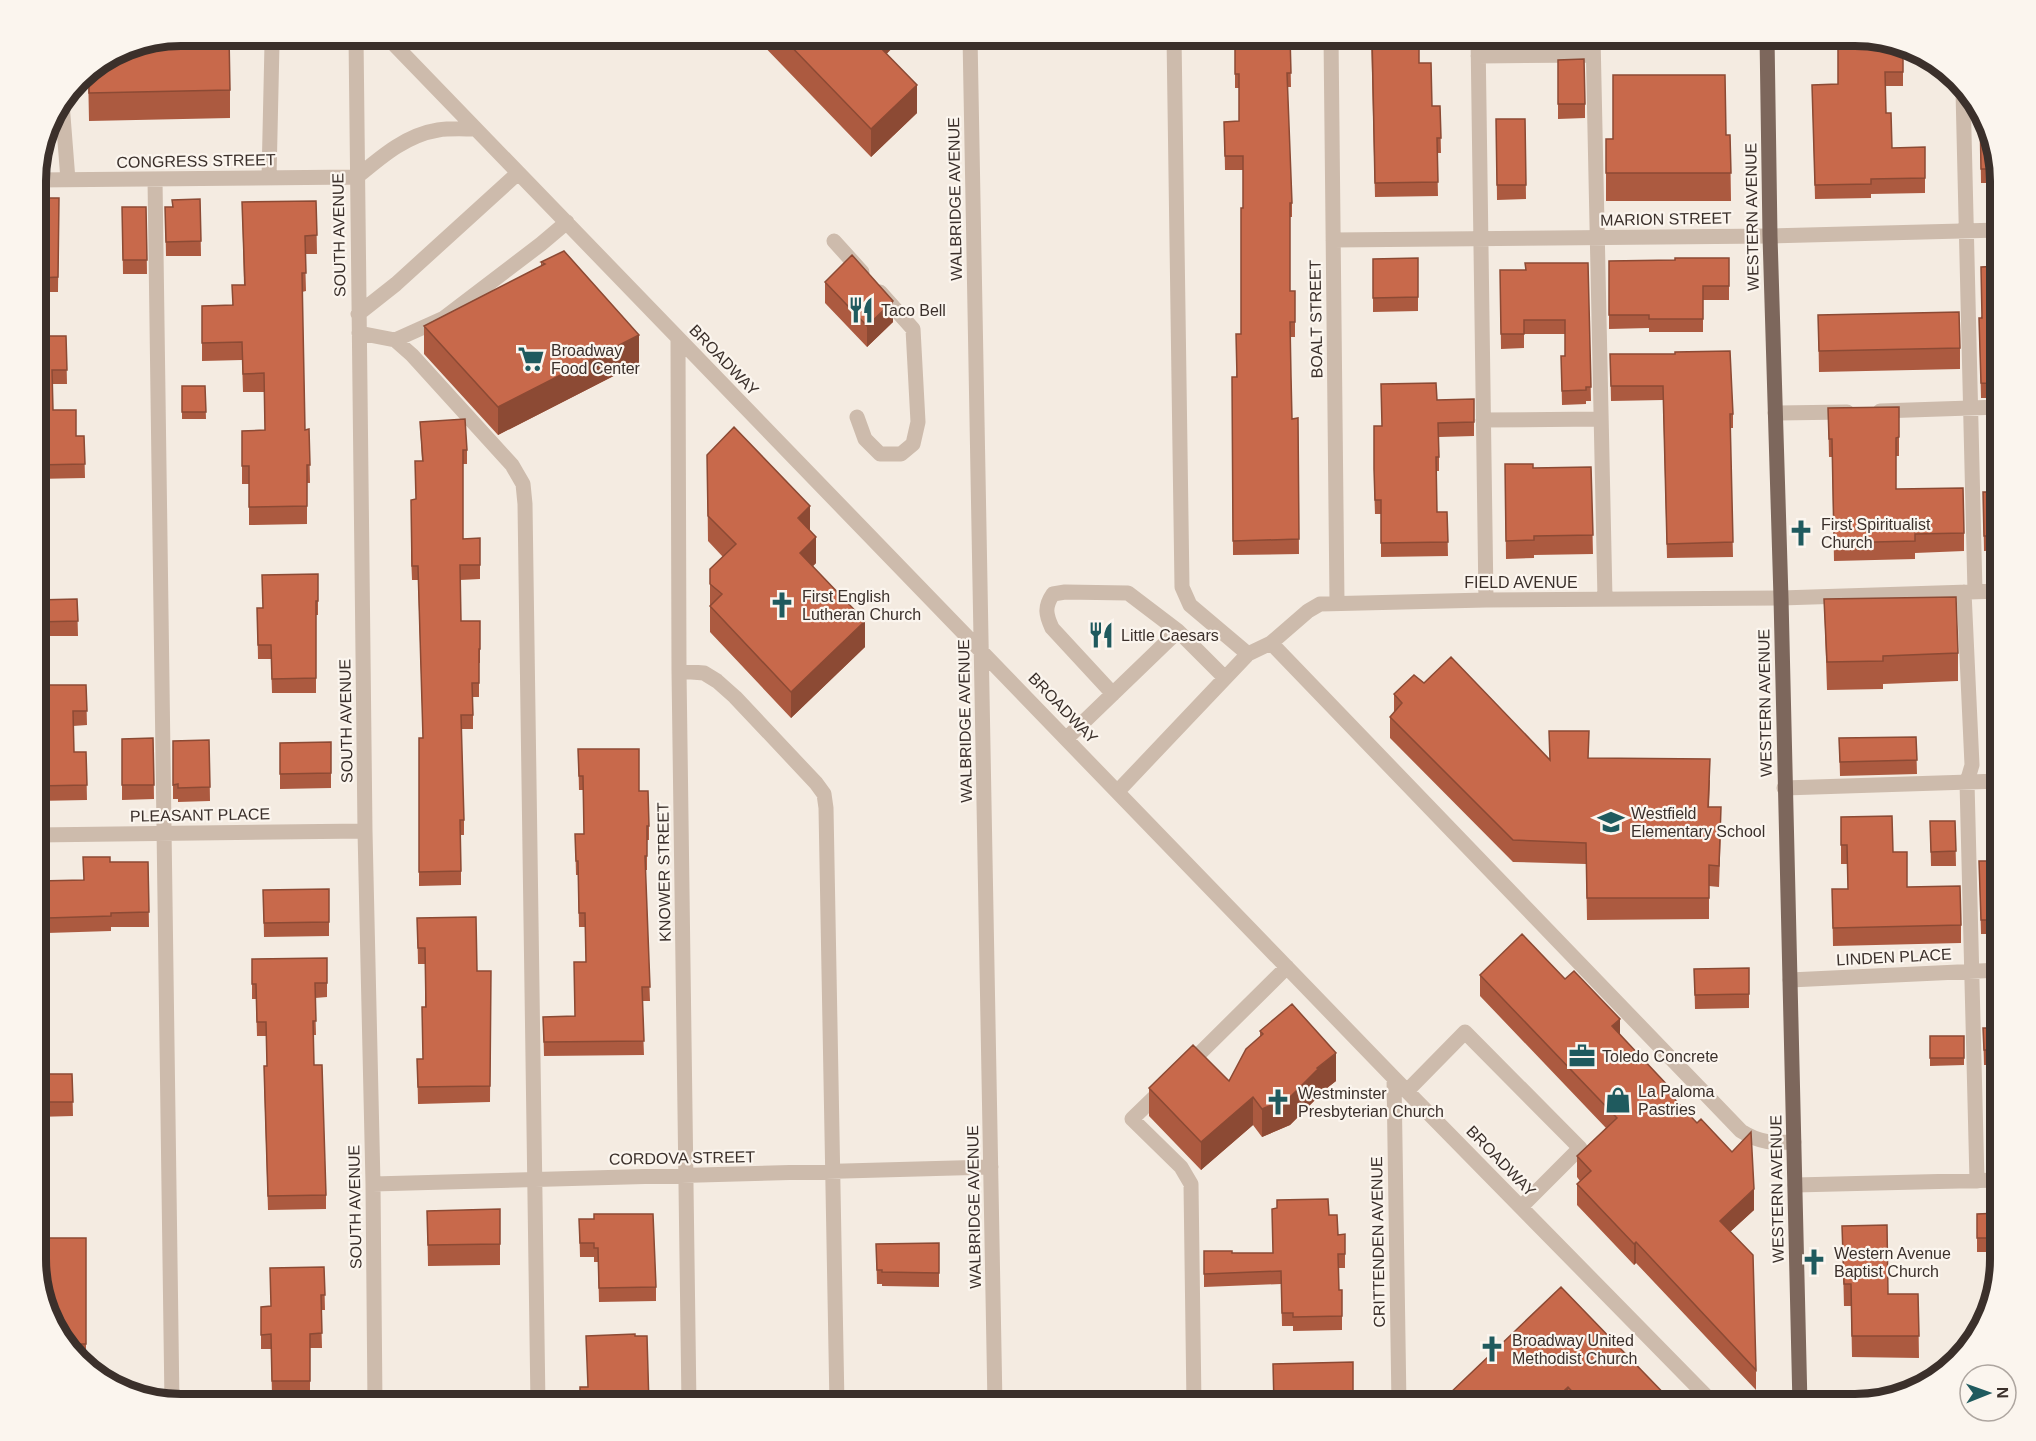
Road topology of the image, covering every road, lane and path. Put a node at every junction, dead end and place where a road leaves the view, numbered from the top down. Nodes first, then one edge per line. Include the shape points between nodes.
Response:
1 (272, 46) edge
2 (356, 46) edge
3 (396, 46) edge
4 (970, 46) edge
5 (1174, 46) edge
6 (1331, 46) edge
7 (1478, 46) edge
8 (1593, 46) edge
9 (1767, 46) edge
10 (1593, 55) junction
11 (1478, 56) junction
12 (1963, 101) edge
13 (63, 117) edge
14 (476, 129) junction
15 (518, 173) junction
16 (357, 177) junction
17 (268, 178) junction
18 (155, 179) junction
19 (47, 180) edge
20 (68, 180) junction
21 (567, 222) junction
22 (1990, 230) edge
23 (1967, 231) junction
24 (1770, 236) junction
25 (1597, 238) junction
26 (1481, 239) junction
27 (1333, 240) junction
28 (834, 241) dead end
29 (358, 314) junction
30 (359, 333) junction
31 (678, 339) junction
32 (395, 340) junction
33 (1990, 407) edge
34 (1971, 408) junction
35 (1775, 413) junction
36 (857, 417) dead end
37 (1601, 419) junction
38 (1483, 420) junction
39 (1990, 591) edge
40 (1969, 592) junction
41 (1781, 598) junction
42 (1605, 599) junction
43 (1486, 600) junction
44 (1337, 602) junction
45 (1178, 631) junction
46 (1271, 643) junction
47 (982, 650) junction
48 (1248, 654) junction
49 (679, 671) junction
50 (1225, 678) junction
51 (1113, 694) junction
52 (1067, 738) junction
53 (1990, 781) edge
54 (1967, 782) junction
55 (1784, 788) junction
56 (1118, 790) junction
57 (365, 831) junction
58 (164, 833) junction
59 (47, 835) edge
60 (1287, 967) junction
61 (1990, 970) edge
62 (1971, 971) junction
63 (1790, 980) junction
64 (1394, 1078) junction
65 (1407, 1091) junction
66 (1794, 1142) junction
67 (991, 1167) junction
68 (832, 1172) junction
69 (686, 1176) junction
70 (535, 1180) junction
71 (1990, 1180) edge
72 (1977, 1181) junction
73 (373, 1184) junction
74 (1795, 1185) junction
75 (1521, 1207) junction
76 (172, 1394) edge
77 (375, 1394) edge
78 (538, 1394) edge
79 (689, 1394) edge
80 (837, 1394) edge
81 (995, 1394) edge
82 (1194, 1394) edge
83 (1399, 1394) edge
84 (1704, 1394) edge
85 (1800, 1394) edge

1 - 17 street
2 - 16 street, SOUTH AVENUE
3 - 14 street, BROADWAY
4 - 47 street, WALBRIDGE AVENUE
5 - 48 street via 1182,587 1190,605
6 - 27 street, BOALT STREET
7 - 11 street
8 - 10 street
9 - 24 main road, WESTERN AVENUE
10 - 11 street
10 - 25 street
11 - 26 street
12 - 23 street
13 - 20 street
14 - 15 street, BROADWAY
14 - 16 street via 419,135 392,149
15 - 21 street, BROADWAY
15 - 29 street
16 - 17 street, CONGRESS STREET
16 - 29 street, SOUTH AVENUE
17 - 18 street, CONGRESS STREET
18 - 20 street, CONGRESS STREET
18 - 58 street
19 - 20 street, CONGRESS STREET
21 - 31 street, BROADWAY
21 - 32 street via 444,318
22 - 23 street, MARION STREET
23 - 24 street, MARION STREET
23 - 34 street
24 - 25 street, MARION STREET
24 - 35 main road, WESTERN AVENUE
25 - 26 street, MARION STREET
25 - 37 street
26 - 27 street, MARION STREET
26 - 38 street
27 - 44 street, BOALT STREET
28 - 36 street via 913,329 918,422 913,444 901,454 880,454 865,439
29 - 30 street, SOUTH AVENUE
30 - 32 street
30 - 57 street, SOUTH AVENUE
31 - 47 street, BROADWAY
31 - 49 street, KNOWER STREET
32 - 70 street via 512,465 523,484
33 - 34 street
34 - 35 street
34 - 40 street
35 - 41 main road, WESTERN AVENUE
37 - 38 street
37 - 42 street
38 - 43 street
39 - 40 street, FIELD AVENUE
40 - 41 street, FIELD AVENUE
40 - 54 street via 1972,765
41 - 42 street, FIELD AVENUE
41 - 55 main road, WESTERN AVENUE
42 - 43 street, FIELD AVENUE
43 - 44 street, FIELD AVENUE
44 - 46 street, FIELD AVENUE via 1308,610
45 - 50 street
45 - 51 street
45 - 51 street via 1128,593 1053,594 1046,615 1052,628
46 - 48 street, FIELD AVENUE
46 - 66 street via 1741,1131 1771,1143
47 - 52 street, BROADWAY
47 - 67 street, WALBRIDGE AVENUE
48 - 50 street, FIELD AVENUE
49 - 68 street via 704,673 717,681 824,794
49 - 69 street, KNOWER STREET
50 - 56 street, FIELD AVENUE
51 - 52 street
52 - 56 street, BROADWAY
53 - 54 street
54 - 55 street
54 - 62 street
55 - 63 main road, WESTERN AVENUE
56 - 60 street, BROADWAY
57 - 58 street, PLEASANT PLACE
57 - 73 street, SOUTH AVENUE
58 - 59 street, PLEASANT PLACE
58 - 76 street
60 - 64 street, BROADWAY
60 - 82 street via 1132,1119 1181,1167 1191,1184
61 - 62 street, LINDEN PLACE
62 - 63 street, LINDEN PLACE
62 - 72 street
63 - 66 main road, WESTERN AVENUE
64 - 65 street, BROADWAY
64 - 83 street, CRITTENDEN AVENUE
65 - 75 street, BROADWAY
65 - 75 street via 1465,1032 1580,1148
66 - 74 main road, WESTERN AVENUE
67 - 68 street, CORDOVA STREET
67 - 81 street, WALBRIDGE AVENUE
68 - 69 street, CORDOVA STREET
68 - 80 street
69 - 70 street, CORDOVA STREET
69 - 79 street, KNOWER STREET
70 - 73 street, CORDOVA STREET
70 - 78 street
71 - 72 street
72 - 74 street
73 - 77 street, SOUTH AVENUE
74 - 85 main road, WESTERN AVENUE
75 - 84 street, BROADWAY

